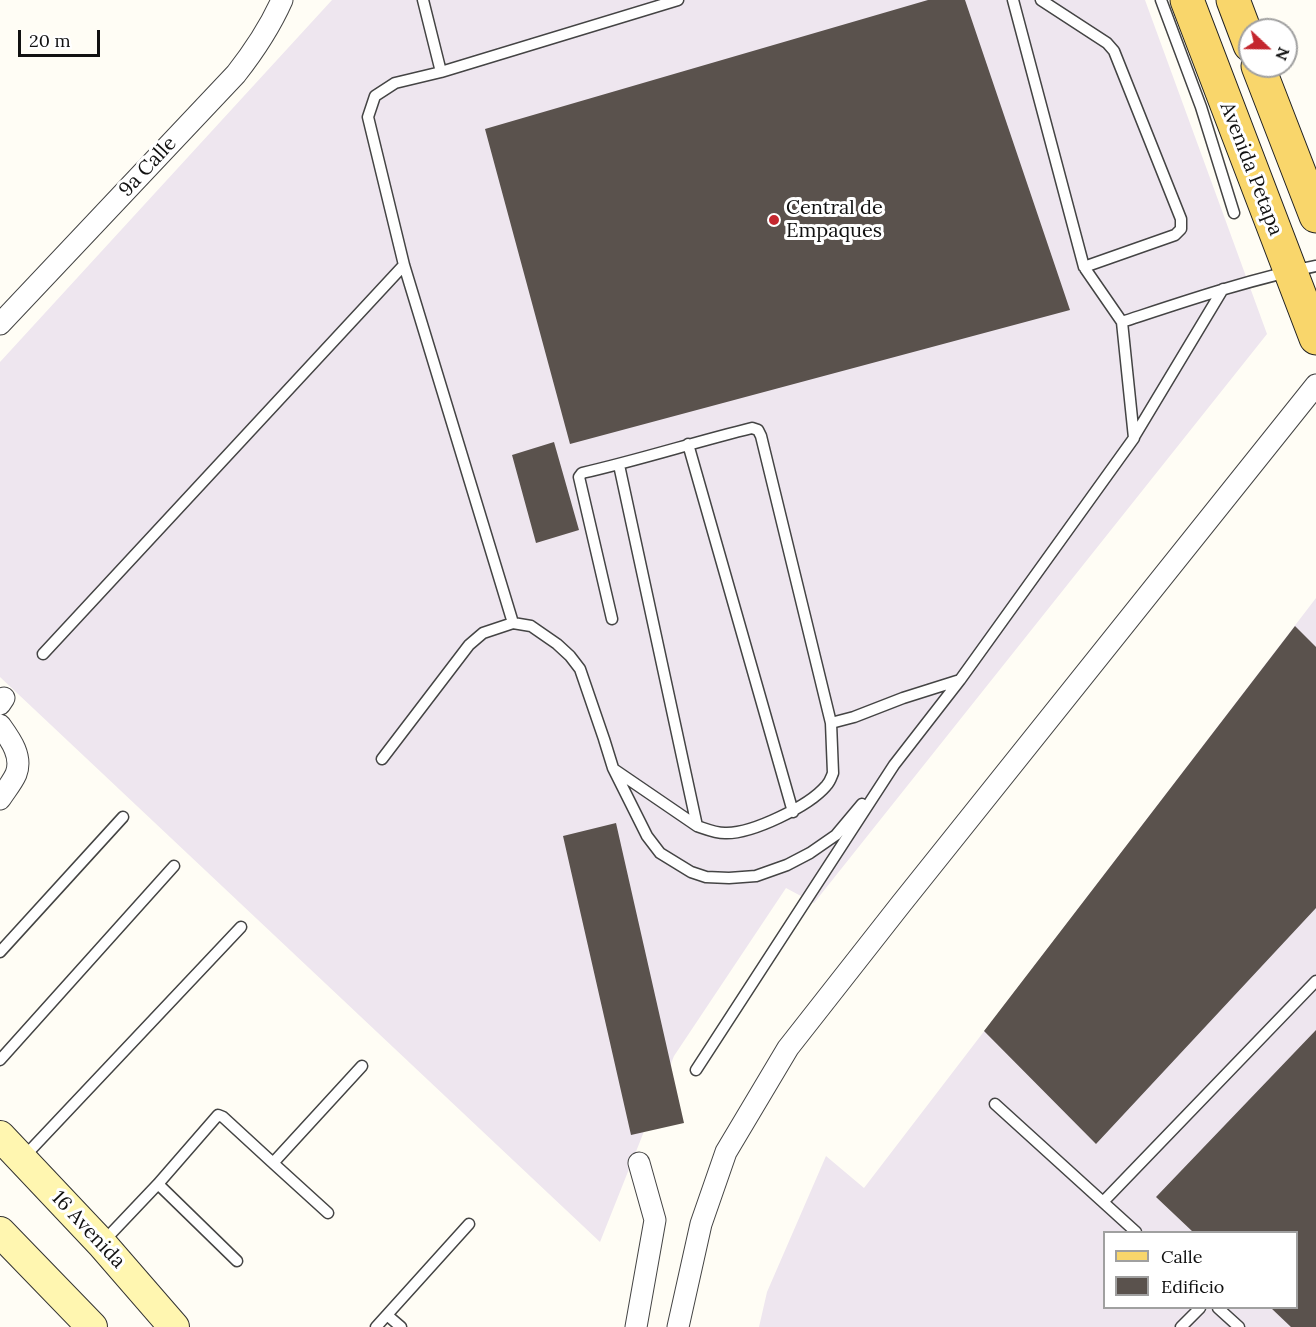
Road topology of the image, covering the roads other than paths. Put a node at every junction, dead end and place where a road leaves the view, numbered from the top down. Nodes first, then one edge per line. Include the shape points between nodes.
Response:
1 (282, 0) edge
2 (423, 0) edge
3 (678, 0) edge
4 (1013, 0) edge
5 (1041, 0) edge
6 (1161, 0) edge
7 (1187, 0) edge
8 (1233, 0) edge
9 (1240, 18) edge
10 (441, 72) junction
11 (1263, 78) edge
12 (1234, 213) dead end
13 (1316, 216) edge
14 (404, 265) junction
15 (1084, 267) junction
16 (1303, 268) edge
17 (1223, 289) junction
18 (1122, 322) junction
19 (0, 324) edge
20 (1316, 338) edge
21 (1316, 384) edge
22 (1134, 438) junction
23 (688, 444) junction
24 (619, 465) junction
25 (612, 619) dead end
26 (513, 623) junction
27 (43, 654) dead end
28 (960, 680) junction
29 (831, 723) junction
30 (0, 725) edge
31 (382, 759) dead end
32 (894, 765) junction
33 (613, 768) junction
34 (0, 799) edge
35 (793, 812) junction
36 (123, 817) dead end
37 (697, 826) junction
38 (174, 866) dead end
39 (241, 927) dead end
40 (0, 952) edge
41 (1316, 981) edge
42 (0, 1059) edge
43 (362, 1066) dead end
44 (696, 1070) dead end
45 (995, 1104) dead end
46 (0, 1136) edge
47 (22, 1159) junction
48 (273, 1163) junction
49 (639, 1163) dead end
50 (158, 1184) junction
51 (1103, 1203) junction
52 (328, 1213) dead end
53 (469, 1224) dead end
54 (1134, 1231) edge
55 (0, 1232) edge
56 (102, 1244) junction
57 (237, 1261) dead end
58 (1199, 1309) edge
59 (1219, 1309) edge
60 (387, 1315) junction
61 (92, 1327) edge
62 (174, 1327) edge
63 (376, 1327) edge
64 (401, 1327) edge
65 (636, 1327) edge
66 (678, 1327) edge
67 (1181, 1327) edge
68 (1239, 1327) edge

1 - 19 street, 9a Calle via 274,19 236,74
2 - 10 lane
3 - 10 lane
4 - 15 lane
5 - 15 lane via 1107,43 1113,51 1181,219 1181,229 1174,235
6 - 12 lane via 1201,107
7 - 16 main road, Avenida Petapa
8 - 9 main road
10 - 14 lane via 395,83 375,96 368,117
11 - 13 main road
14 - 26 lane
14 - 27 lane
15 - 18 lane
16 - 17 lane
16 - 20 main road, Avenida Petapa
17 - 18 lane
17 - 22 lane
18 - 22 lane
21 - 66 street via 788,1048 726,1152 701,1224
22 - 28 lane
23 - 24 lane
23 - 29 lane via 758,430
23 - 35 lane
24 - 25 lane via 579,477
24 - 37 lane
26 - 31 lane via 483,633 469,645
26 - 33 lane via 531,626 570,656 580,669
28 - 29 lane
28 - 32 lane
29 - 35 lane via 833,773 825,787
30 - 34 street via 18,758 16,773
32 - 33 lane via 836,835 810,853 756,876 717,878 692,872 660,853 647,836
32 - 44 lane
33 - 37 lane
35 - 37 lane via 728,833
36 - 40 lane
38 - 42 lane
39 - 47 lane
41 - 51 lane
43 - 48 lane
45 - 51 lane
46 - 47 main road, 16 Avenida
47 - 56 main road, 16 Avenida
48 - 50 lane via 218,1115
48 - 52 lane
49 - 65 street via 655,1220
50 - 56 lane
50 - 57 lane
51 - 54 lane
53 - 60 lane
55 - 61 main road
56 - 62 main road, 16 Avenida
58 - 67 lane
59 - 68 lane
60 - 63 lane
60 - 64 lane

